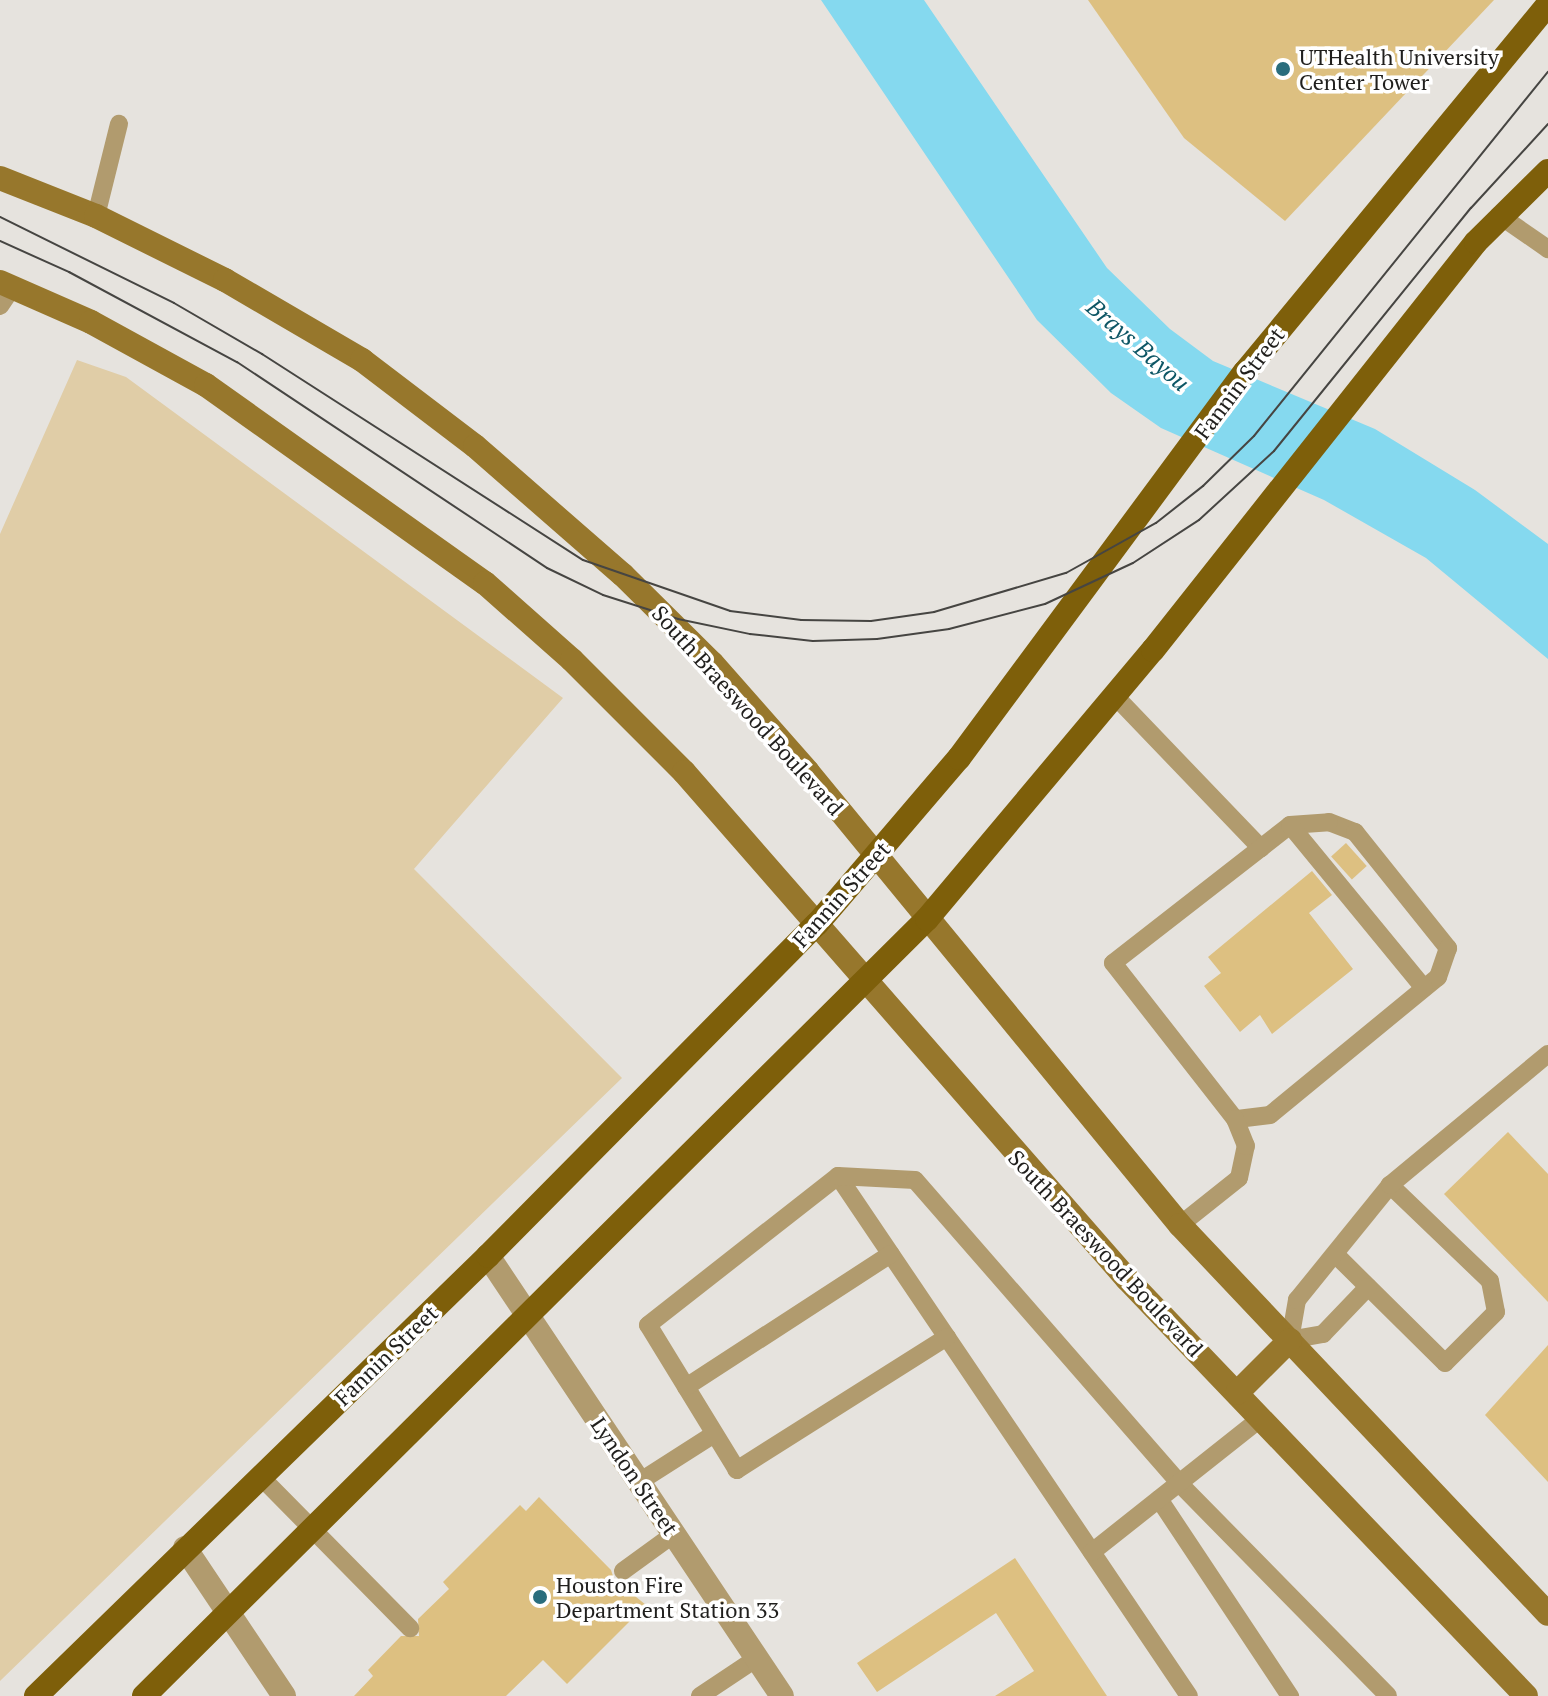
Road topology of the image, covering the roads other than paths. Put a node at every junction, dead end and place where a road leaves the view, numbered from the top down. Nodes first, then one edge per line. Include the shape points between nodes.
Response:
1 (1541, 5) edge
2 (119, 124) dead end
3 (1548, 171) edge
4 (0, 178) edge
5 (1499, 215) junction
6 (96, 216) junction
7 (1548, 249) edge
8 (4, 292) edge
9 (1115, 696) junction
10 (1290, 825) junction
11 (1261, 848) junction
12 (876, 857) junction
13 (927, 919) junction
14 (817, 924) junction
15 (864, 981) junction
16 (1424, 988) junction
17 (1548, 1054) edge
18 (1235, 1119) junction
19 (838, 1176) junction
20 (1390, 1185) junction
21 (1180, 1225) junction
22 (891, 1254) junction
23 (488, 1256) junction
24 (1337, 1256) junction
25 (1368, 1287) junction
26 (528, 1316) junction
27 (947, 1337) junction
28 (1290, 1340) junction
29 (686, 1387) junction
30 (1237, 1393) junction
31 (1261, 1418) junction
32 (714, 1434) junction
33 (260, 1476) junction
34 (639, 1482) junction
35 (1179, 1483) junction
36 (1159, 1499) junction
37 (313, 1529) junction
38 (674, 1534) junction
39 (185, 1548) junction
40 (1092, 1552) junction
41 (623, 1571) dead end
42 (228, 1612) junction
43 (1548, 1614) edge
44 (410, 1628) dead end
45 (757, 1658) junction
46 (36, 1696) edge
47 (144, 1696) edge
48 (284, 1696) edge
49 (700, 1696) edge
50 (782, 1696) edge
51 (1189, 1696) edge
52 (1290, 1696) edge
53 (1388, 1696) edge
54 (1526, 1696) edge

1 - 12 main road, Fannin Street via 1245,372 959,758
2 - 6 lane
3 - 5 main road
4 - 6 main road, South Braeswood Boulevard
5 - 7 lane
5 - 9 main road
6 - 12 main road, South Braeswood Boulevard via 225,280 362,360 475,446 666,615 798,761
8 - 14 main road, South Braeswood Boulevard via 91,322 206,385 485,583 684,772
9 - 11 lane
9 - 13 main road
10 - 11 lane
10 - 16 lane
10 - 16 lane via 1329,822 1355,832 1448,948 1438,977
11 - 18 lane via 1113,963
12 - 13 main road, South Braeswood Boulevard
12 - 14 main road, Fannin Street
13 - 15 main road
13 - 21 main road, South Braeswood Boulevard via 1103,1125
14 - 15 main road, South Braeswood Boulevard
14 - 23 main road, Fannin Street
15 - 26 main road
15 - 30 main road, South Braeswood Boulevard via 1016,1157
16 - 18 lane via 1270,1115
17 - 20 lane
18 - 21 lane via 1246,1146 1239,1178
19 - 22 lane
19 - 29 lane via 648,1325
19 - 35 lane via 915,1180
20 - 24 lane
20 - 25 lane via 1490,1281 1496,1312 1445,1363
21 - 28 main road, South Braeswood Boulevard
22 - 27 lane
22 - 29 lane
23 - 26 street, Lyndon Street
23 - 33 main road, Fannin Street
24 - 25 lane
24 - 28 lane via 1297,1300
25 - 28 lane via 1323,1334
26 - 34 street, Lyndon Street
26 - 37 main road
27 - 32 lane via 737,1470
27 - 40 lane
28 - 30 main road
28 - 43 main road, South Braeswood Boulevard
29 - 32 lane
30 - 31 main road, South Braeswood Boulevard
31 - 35 lane
31 - 54 main road, South Braeswood Boulevard
32 - 34 lane
33 - 37 lane
33 - 39 main road, Fannin Street
34 - 38 street, Lyndon Street
35 - 36 lane
35 - 53 lane
36 - 40 lane
36 - 52 lane
37 - 42 main road
37 - 44 lane
38 - 41 lane
38 - 45 street, Lyndon Street
39 - 42 street
39 - 46 main road, Fannin Street
40 - 51 lane
42 - 47 main road
42 - 48 street
45 - 49 lane
45 - 50 street, Lyndon Street

